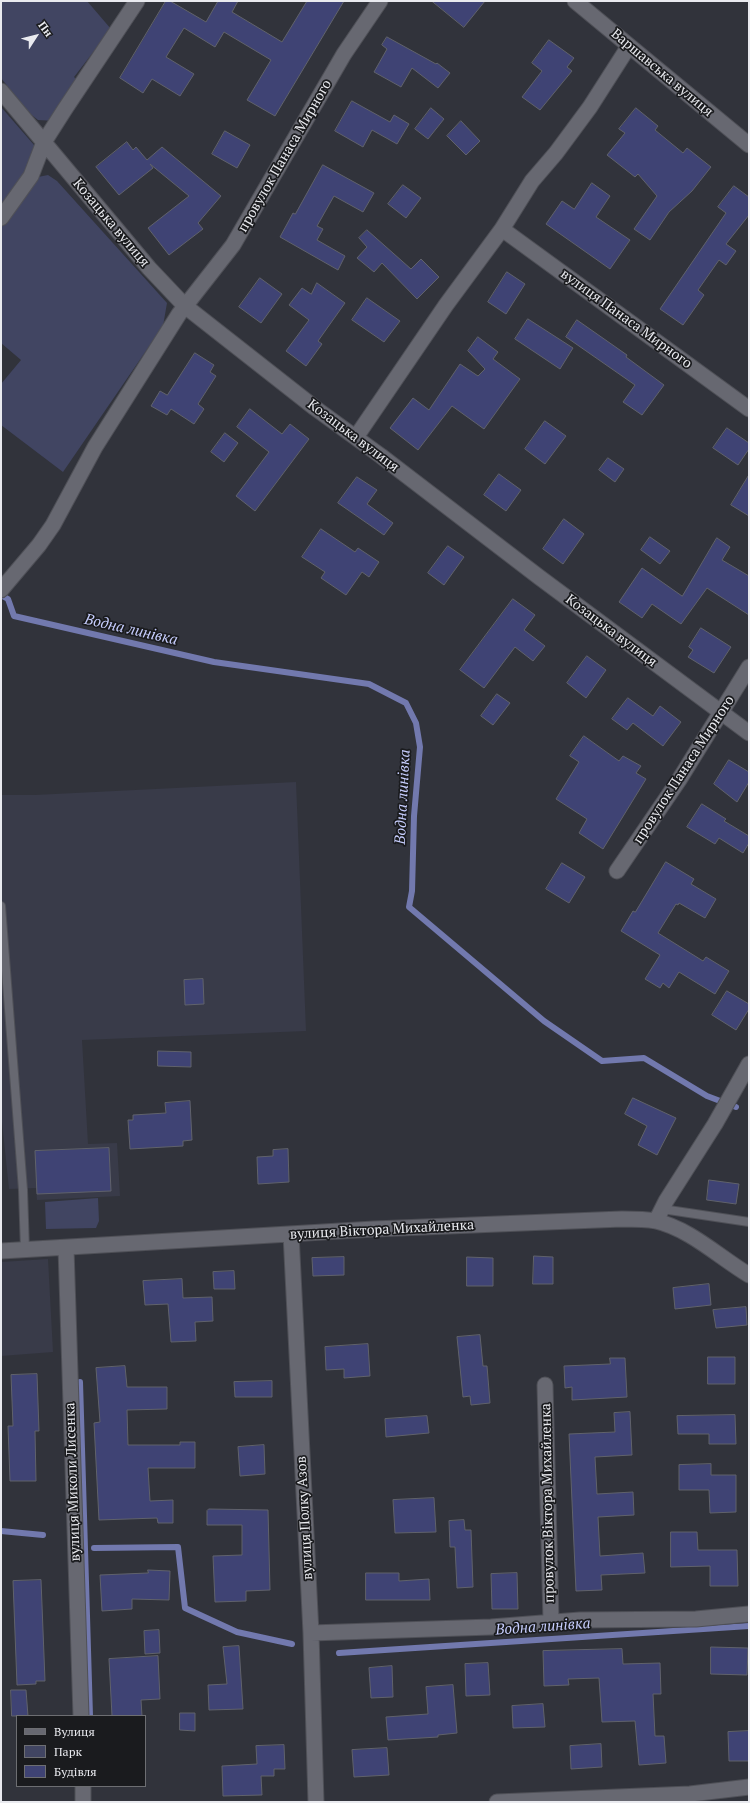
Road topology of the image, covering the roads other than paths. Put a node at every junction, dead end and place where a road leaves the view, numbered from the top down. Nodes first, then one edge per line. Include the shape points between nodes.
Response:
1 (137, 1) edge
2 (380, 1) edge
3 (575, 1) edge
4 (629, 46) junction
5 (1, 91) edge
6 (44, 142) junction
7 (749, 145) edge
8 (1, 218) edge
9 (502, 229) junction
10 (185, 306) junction
11 (749, 409) edge
12 (356, 437) junction
13 (1, 590) edge
14 (749, 667) edge
15 (721, 712) junction
16 (749, 733) edge
17 (617, 871) dead end
18 (1, 906) edge
19 (4, 964) edge
20 (749, 1064) edge
21 (659, 1215) junction
22 (749, 1222) edge
23 (292, 1234) junction
24 (66, 1248) junction
25 (25, 1250) junction
26 (1, 1251) edge
27 (749, 1275) edge
28 (545, 1386) dead end
29 (749, 1614) edge
30 (551, 1621) junction
31 (311, 1633) junction
32 (81, 1715) edge
33 (83, 1787) edge
34 (749, 1787) edge
35 (690, 1798) edge
36 (83, 1802) edge
37 (316, 1802) edge
38 (497, 1802) edge

1 - 6 street
2 - 10 street, провулок Панаса Мирного via 344,54 233,245
3 - 4 street, Варшавська вулиця
4 - 7 street, Варшавська вулиця
4 - 9 street via 590,107 532,180
5 - 6 street, Козацька вулиця
6 - 8 street via 31,176
6 - 10 street, Козацька вулиця via 149,268
9 - 11 street, вулиця Панаса Мирного
9 - 12 street
10 - 12 street, Козацька вулиця
10 - 13 street, провулок Панаса Мирного via 95,447 46,535
12 - 15 street, Козацька вулиця via 538,577
14 - 15 street, провулок Панаса Мирного
15 - 16 street, Козацька вулиця
15 - 17 street, провулок Панаса Мирного via 679,780
18 - 19 lane
19 - 25 lane via 23,1190
20 - 21 street
21 - 22 lane
21 - 23 street, вулиця Віктора Михайленка via 622,1219
21 - 27 street, вулиця Віктора Михайленка
23 - 24 street, вулиця Віктора Михайленка
23 - 31 street, вулиця Полку Азов
24 - 25 street, вулиця Віктора Михайленка
24 - 32 street, вулиця Миколи Лисенка
25 - 26 street, вулиця Віктора Михайленка
28 - 30 street, провулок Віктора Михайленка
29 - 30 street, провулок Віктора Михайленка via 696,1619
30 - 31 street, провулок Віктора Михайленка via 484,1627
31 - 37 street, вулиця Полку Азов
33 - 36 street
34 - 35 street
35 - 38 street

